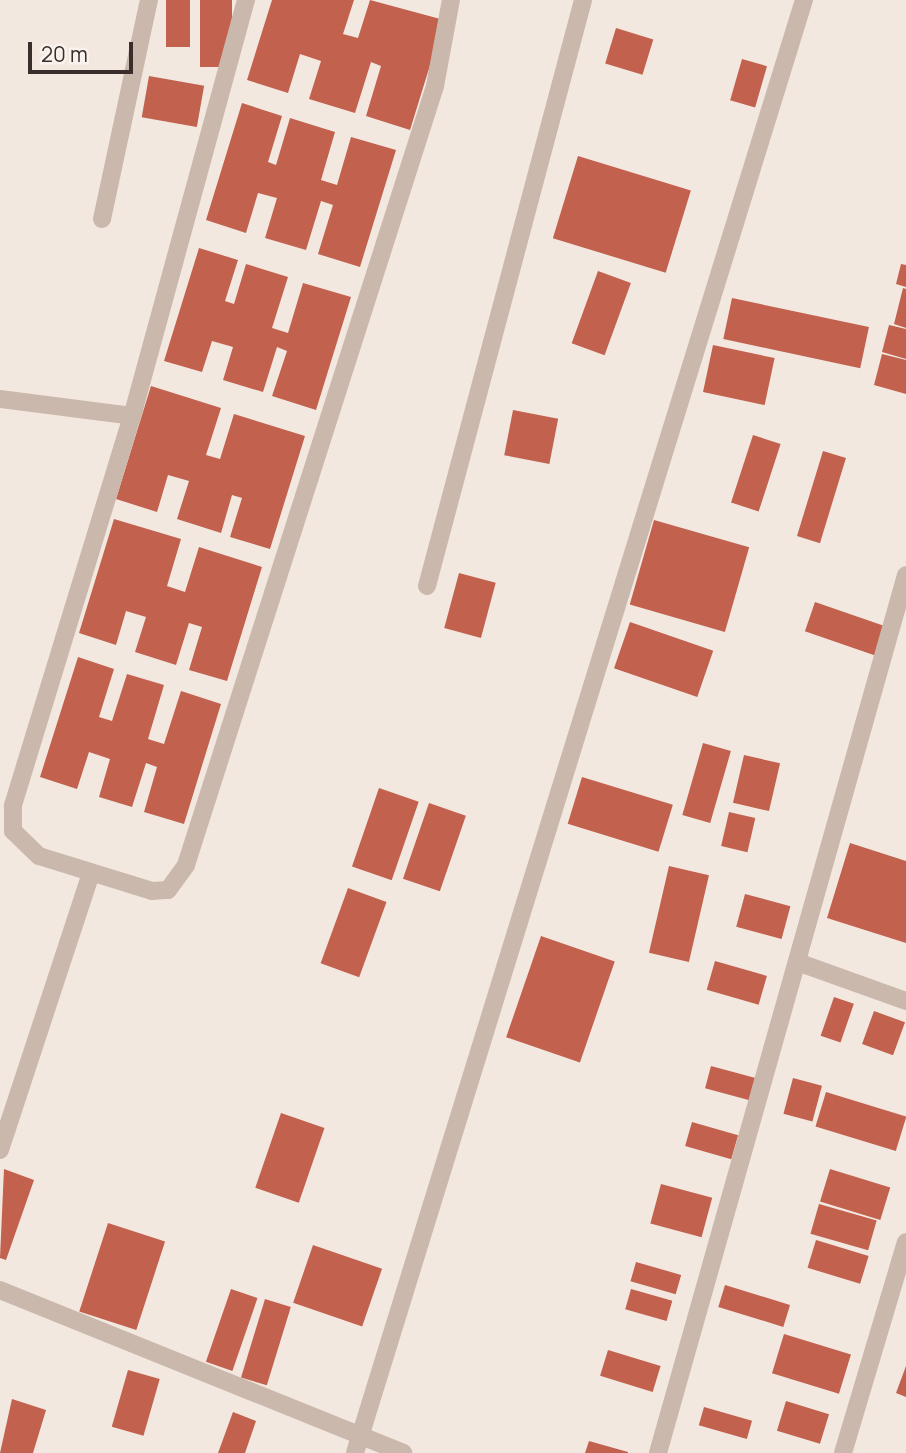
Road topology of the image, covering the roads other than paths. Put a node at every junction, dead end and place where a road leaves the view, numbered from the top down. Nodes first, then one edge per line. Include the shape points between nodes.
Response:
1 (149, 0) edge
2 (246, 0) edge
3 (451, 0) edge
4 (583, 0) edge
5 (804, 0) edge
6 (102, 219) dead end
7 (0, 399) edge
8 (132, 416) junction
9 (906, 575) edge
10 (427, 586) dead end
11 (91, 873) junction
12 (800, 962) junction
13 (906, 1000) edge
14 (0, 1150) edge
15 (906, 1242) edge
16 (0, 1290) edge
17 (357, 1446) edge
18 (403, 1453) edge
19 (658, 1453) edge
20 (843, 1453) edge

1 - 6 street
2 - 8 street
3 - 11 street via 435,86 186,864 168,890
4 - 10 street
5 - 17 street
7 - 8 street
8 - 11 street via 13,806 13,831 24,846
9 - 12 street
11 - 14 street
12 - 13 street
12 - 19 street
15 - 20 street
16 - 17 street
17 - 18 street

